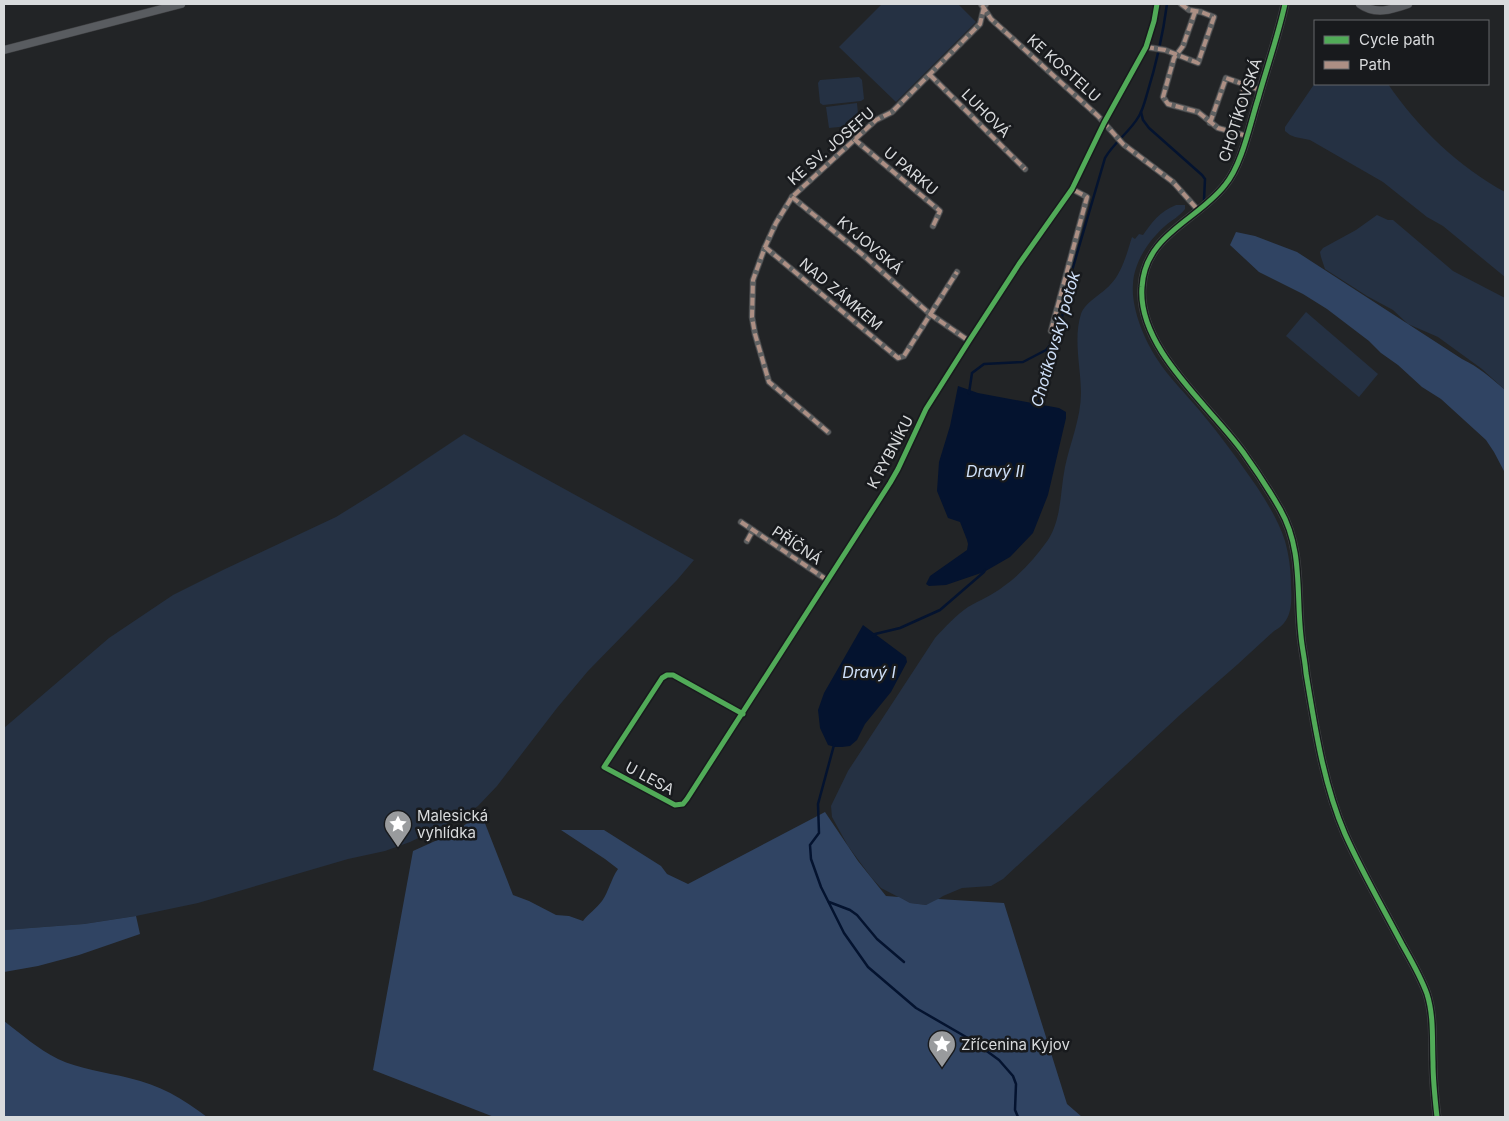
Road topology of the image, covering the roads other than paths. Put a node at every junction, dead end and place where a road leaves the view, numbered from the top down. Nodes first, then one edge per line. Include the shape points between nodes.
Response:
1 (181, 4) edge
2 (1156, 4) edge
3 (1181, 4) edge
4 (1285, 4) edge
5 (1360, 4) edge
6 (1408, 4) edge
7 (984, 5) edge
8 (1195, 12) junction
9 (1149, 48) junction
10 (4, 50) edge
11 (1176, 55) junction
12 (930, 75) junction
13 (1245, 85) junction
14 (1260, 90) junction
15 (1104, 123) junction
16 (1210, 123) junction
17 (1230, 131) junction
18 (1247, 136) junction
19 (854, 139) junction
20 (1025, 169) dead end
21 (1072, 189) junction
22 (792, 197) junction
23 (1198, 210) junction
24 (933, 226) dead end
25 (765, 247) junction
26 (957, 272) dead end
27 (930, 314) junction
28 (1051, 331) dead end
29 (969, 341) junction
30 (828, 432) dead end
31 (742, 522) dead end
32 (753, 530) junction
33 (747, 541) dead end
34 (827, 580) junction
35 (743, 714) junction
36 (1437, 1117) edge

1 - 10 street
2 - 9 street, K RYBNÍKU
3 - 8 street
4 - 14 street, CHOTÍKOVSKÁ
5 - 6 street via 1380,11
7 - 12 street, KE SV. JOSEFU via 980,24
7 - 15 street, KE KOSTELU via 991,19
8 - 11 street via 1183,46
8 - 11 street via 1214,17 1198,63
9 - 11 street
9 - 15 street, K RYBNÍKU
11 - 16 street via 1164,100 1198,112
12 - 19 street, KE SV. JOSEFU via 892,112 876,120
12 - 20 street, LUHOVÁ
13 - 14 street
13 - 16 street via 1226,78
13 - 17 street
14 - 18 street, CHOTÍKOVSKÁ
15 - 21 street, K RYBNÍKU
15 - 23 street, KE KOSTELU via 1123,144 1172,182
16 - 17 street
17 - 18 street
18 - 23 street, CHOTÍKOVSKÁ via 1230,179
19 - 22 street, KE SV. JOSEFU
19 - 24 street, U PARKU via 940,211
21 - 28 street via 1087,197
21 - 29 street, K RYBNÍKU
22 - 25 street, KE SV. JOSEFU
22 - 27 street, KYJOVSKÁ
23 - 36 street, CHOTÍKOVSKÁ via 1168,235 1145,267 1142,285 1145,313 1166,359 1243,452 1281,511 1291,535 1298,568 1301,635 1323,767 1345,834 1427,994 1432,1016
25 - 27 street, NAD ZÁMKEM via 898,358 902,358
25 - 30 street, KE SV. JOSEFU via 754,280 752,317 770,382
26 - 27 street
27 - 29 street, KYJOVSKÁ
29 - 34 street, K RYBNÍKU via 926,409 898,468
31 - 32 street, PŘÍČNÁ
32 - 33 street, PŘÍČNÁ
32 - 34 street, PŘÍČNÁ
34 - 35 street, K RYBNÍKU
35 - 35 street, U LESA via 673,675 667,675 604,767 674,805 682,804

